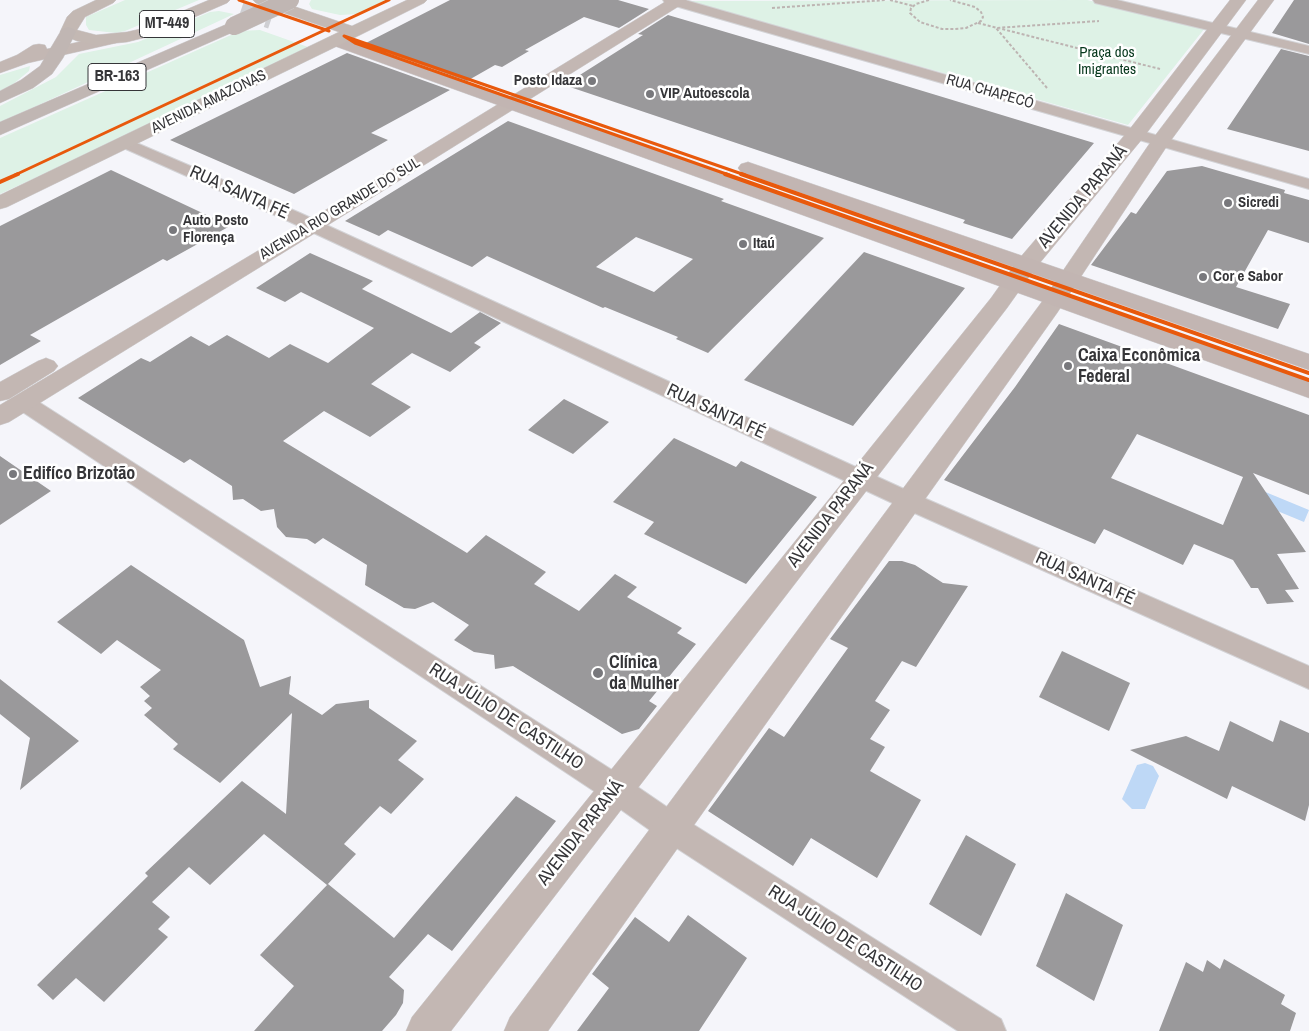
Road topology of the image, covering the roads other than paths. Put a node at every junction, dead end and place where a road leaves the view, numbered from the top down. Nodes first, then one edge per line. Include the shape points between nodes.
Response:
1 (108, 0) edge
2 (419, 0) edge
3 (653, 0) edge
4 (1100, 0) edge
5 (1238, 0) edge
6 (1266, 0) edge
7 (220, 1) edge
8 (675, 1) edge
9 (290, 5) edge
10 (238, 18) junction
11 (271, 20) tunnel mouth
12 (1216, 28) junction
13 (68, 32) junction
14 (354, 32) junction
15 (1241, 34) junction
16 (110, 40) junction
17 (335, 41) junction
18 (1309, 50) edge
19 (58, 52) junction
20 (23, 59) junction
21 (0, 68) edge
22 (530, 93) junction
23 (506, 96) junction
24 (0, 98) edge
25 (0, 129) edge
26 (1136, 134) junction
27 (1161, 141) junction
28 (125, 143) junction
29 (1309, 184) edge
30 (0, 203) edge
31 (304, 222) junction
32 (1020, 274) junction
33 (1062, 289) junction
34 (1309, 362) edge
35 (1309, 390) edge
36 (0, 393) edge
37 (24, 402) junction
38 (0, 416) edge
39 (860, 478) junction
40 (908, 501) junction
41 (1309, 678) edge
42 (616, 789) junction
43 (672, 828) junction
44 (426, 1031) edge
45 (524, 1031) edge
46 (989, 1031) edge

1 - 13 main road via 79,14
2 - 14 main road, AVENIDA AMAZONAS
3 - 23 street, AVENIDA RIO GRANDE DO SUL
4 - 12 street
5 - 12 street, AVENIDA PARANÁ
6 - 15 street, AVENIDA PARANÁ
7 - 10 main road
7 - 16 main road, MT-449 via 145,33
8 - 22 street, AVENIDA RIO GRANDE DO SUL
8 - 26 street, RUA CHAPECÓ
9 - 10 highway, BR-163, bridge
9 - 14 main road
10 - 25 highway, BR-163
11 - 17 main road
12 - 15 street
12 - 26 street, AVENIDA PARANÁ
13 - 16 main road, MT-449 via 83,38
13 - 19 highway
13 - 20 street
14 - 17 main road, AVENIDA AMAZONAS
14 - 23 main road
15 - 18 street
15 - 27 street, AVENIDA PARANÁ
16 - 19 street
17 - 23 main road
17 - 28 main road, AVENIDA AMAZONAS
19 - 20 street
19 - 24 highway via 40,76
20 - 21 street
22 - 23 street, AVENIDA RIO GRANDE DO SUL
22 - 32 main road
23 - 31 street, AVENIDA RIO GRANDE DO SUL
23 - 32 main road
26 - 27 street, RUA CHAPECÓ
26 - 32 street, AVENIDA PARANÁ
27 - 29 street, RUA CHAPECÓ
27 - 33 street, AVENIDA PARANÁ
28 - 30 main road, AVENIDA AMAZONAS
28 - 31 street, RUA SANTA FÉ
31 - 36 street, AVENIDA RIO GRANDE DO SUL
31 - 37 street, AVENIDA RIO GRANDE DO SUL
31 - 39 street, RUA SANTA FÉ
32 - 33 main road
32 - 39 street, AVENIDA PARANÁ
33 - 34 main road
33 - 35 main road
33 - 40 street, AVENIDA PARANÁ
37 - 38 street, AVENIDA RIO GRANDE DO SUL
37 - 42 street, RUA JÚLIO DE CASTILHO
39 - 40 street, RUA SANTA FÉ
39 - 42 street, AVENIDA PARANÁ
40 - 41 street, RUA SANTA FÉ
40 - 43 street, AVENIDA PARANÁ
42 - 43 street, RUA JÚLIO DE CASTILHO
42 - 44 street, AVENIDA PARANÁ
43 - 45 street, AVENIDA PARANÁ
43 - 46 street, RUA JÚLIO DE CASTILHO

